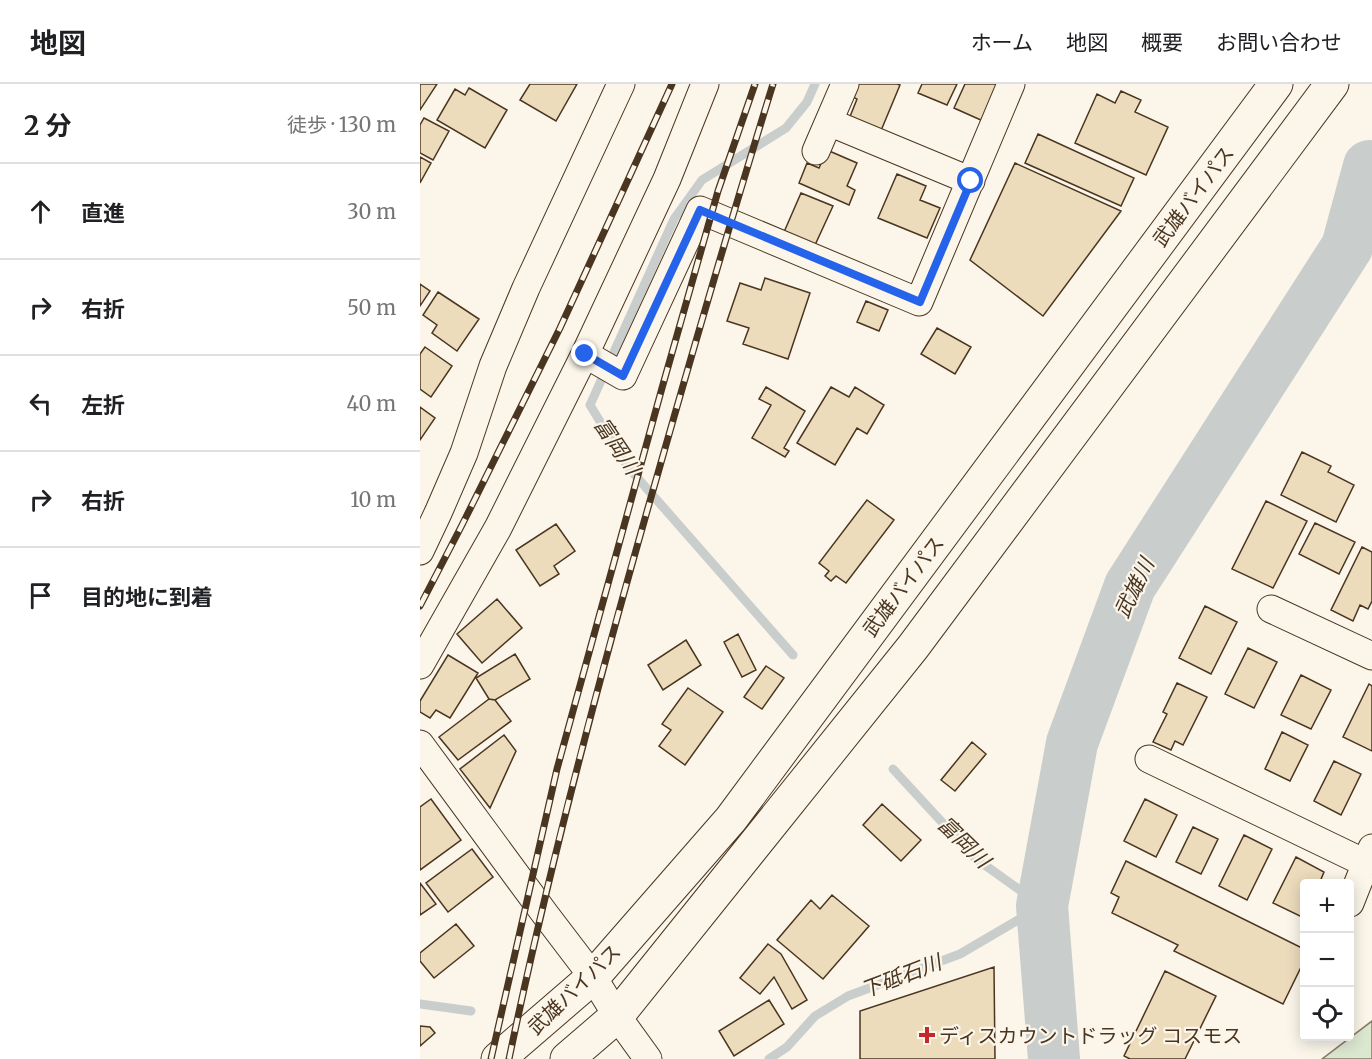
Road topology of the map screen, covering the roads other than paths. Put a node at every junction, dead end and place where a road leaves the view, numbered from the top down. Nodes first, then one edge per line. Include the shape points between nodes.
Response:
1 (621, 84) edge
2 (705, 84) edge
3 (845, 84) edge
4 (1011, 84) edge
5 (1276, 84) edge
6 (1332, 84) edge
7 (829, 122) junction
8 (816, 151) dead end
9 (971, 181) junction
10 (585, 354) junction
11 (420, 550) edge
12 (1271, 609) dead end
13 (1372, 656) edge
14 (420, 665) edge
15 (420, 744) edge
16 (1149, 759) dead end
17 (1369, 855) edge
18 (1354, 893) edge
19 (593, 977) junction
20 (617, 1016) junction
21 (498, 1059) edge
22 (567, 1059) edge
23 (648, 1059) edge

1 - 11 street via 526,288 493,366 464,453
2 - 10 street via 667,179
3 - 7 street
4 - 9 street
5 - 19 highway, 武雄バイパス via 730,819
6 - 20 highway via 913,647
7 - 8 street
7 - 9 street
9 - 10 street via 920,302 700,210 623,376
10 - 14 street via 498,528
12 - 13 street
15 - 19 street
16 - 17 street
17 - 18 street
19 - 20 street
19 - 21 highway, 武雄バイパス
20 - 22 highway
20 - 23 street

